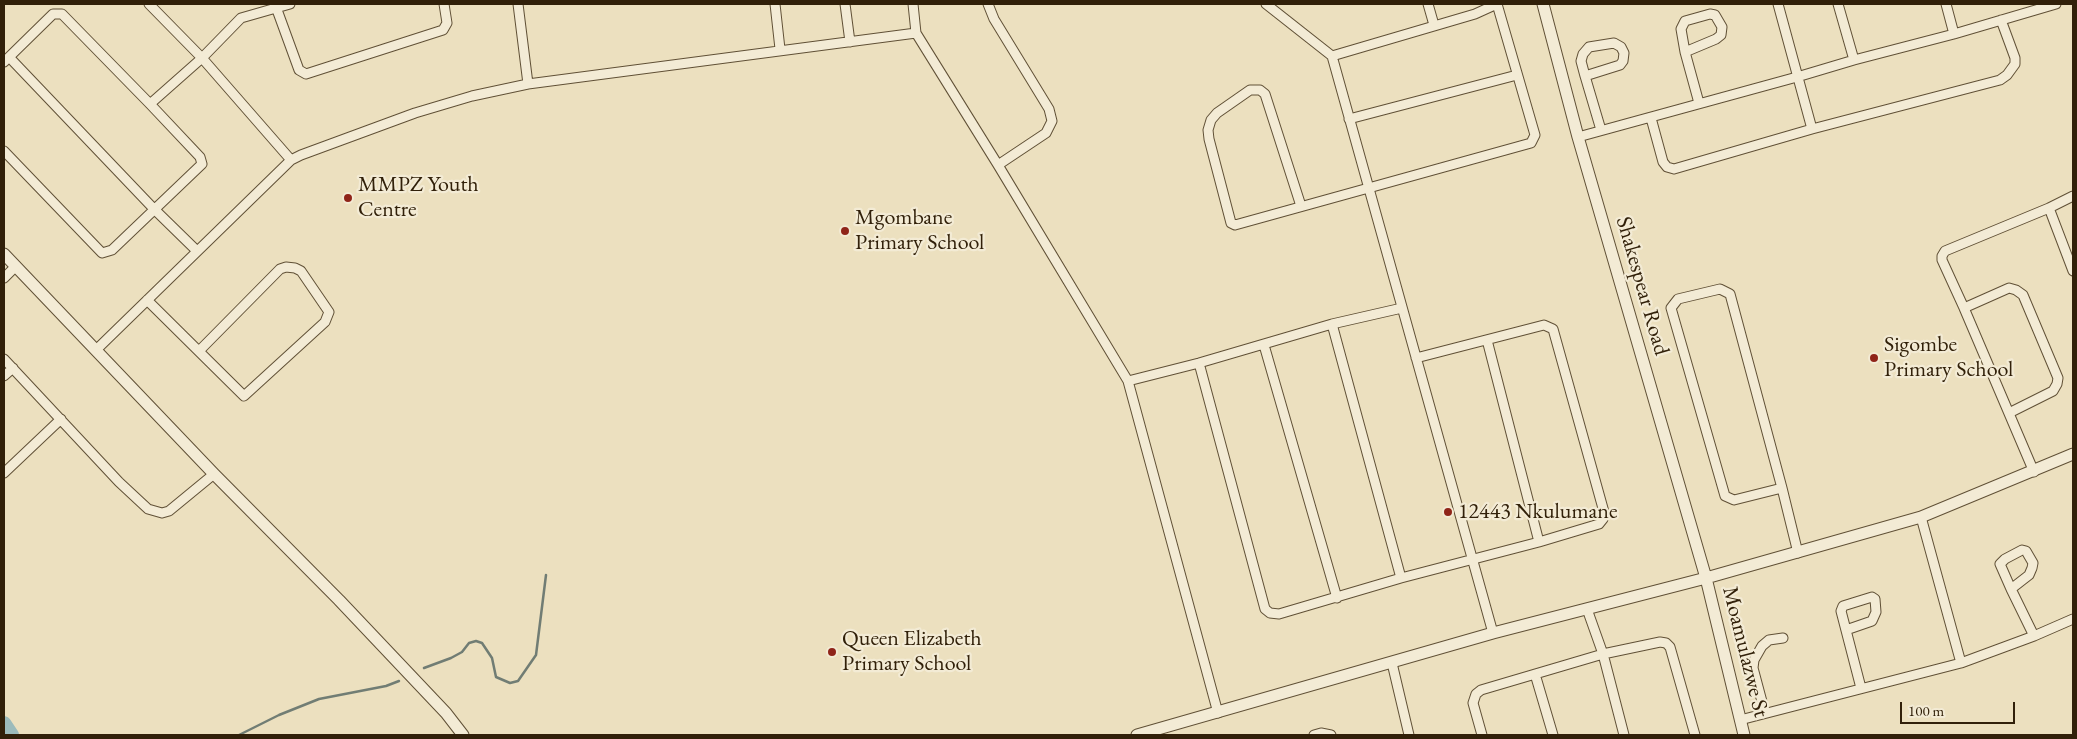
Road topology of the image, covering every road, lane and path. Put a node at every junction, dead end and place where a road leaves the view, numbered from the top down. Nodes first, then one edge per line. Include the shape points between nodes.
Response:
1 (149, 4) edge
2 (165, 4) edge
3 (290, 4) edge
4 (444, 4) edge
5 (518, 4) edge
6 (775, 4) edge
7 (845, 4) edge
8 (913, 4) edge
9 (988, 4) edge
10 (1266, 4) edge
11 (1428, 4) edge
12 (1497, 4) edge
13 (1543, 4) edge
14 (1778, 4) edge
15 (1946, 4) edge
16 (2055, 4) edge
17 (1842, 5) edge
18 (276, 8) junction
19 (156, 11) junction
20 (2001, 20) junction
21 (1434, 25) junction
22 (916, 33) junction
23 (1954, 34) junction
24 (850, 42) junction
25 (780, 50) junction
26 (1685, 52) junction
27 (1332, 56) junction
28 (202, 58) junction
29 (6, 59) edge
30 (1854, 60) junction
31 (1517, 75) junction
32 (1585, 76) junction
33 (1797, 78) junction
34 (528, 84) junction
35 (150, 104) junction
36 (1699, 104) junction
37 (1650, 118) junction
38 (1349, 119) junction
39 (1812, 129) junction
40 (1601, 130) junction
41 (1578, 137) junction
42 (4, 151) edge
43 (292, 160) junction
44 (998, 165) junction
45 (1368, 189) junction
46 (2073, 196) edge
47 (1301, 206) junction
48 (153, 208) junction
49 (2049, 208) junction
50 (197, 251) junction
51 (4, 254) edge
52 (2071, 259) edge
53 (16, 266) junction
54 (2073, 271) edge
55 (4, 278) edge
56 (147, 300) junction
57 (1402, 308) junction
58 (1964, 308) junction
59 (1332, 324) junction
60 (1487, 340) junction
61 (1264, 345) junction
62 (96, 350) junction
63 (199, 351) junction
64 (4, 358) edge
65 (1416, 358) junction
66 (1199, 363) junction
67 (12, 368) junction
68 (4, 376) edge
69 (1128, 381) junction
70 (2009, 413) junction
71 (61, 419) junction
72 (2073, 454) edge
73 (2034, 472) junction
74 (4, 473) edge
75 (214, 474) junction
76 (1782, 488) junction
77 (1921, 516) junction
78 (1539, 542) junction
79 (1798, 552) junction
80 (1472, 559) junction
81 (1401, 578) junction
82 (1706, 578) junction
83 (2011, 589) dead end
84 (1337, 598) junction
85 (1588, 609) junction
86 (2073, 619) edge
87 (1846, 630) junction
88 (1493, 633) junction
89 (2034, 636) junction
90 (1783, 638) dead end
91 (1603, 654) junction
92 (1392, 663) junction
93 (1961, 663) junction
94 (1536, 674) junction
95 (1861, 688) junction
96 (1218, 713) junction
97 (1765, 713) junction
98 (1740, 720) junction
99 (463, 735) edge
100 (1138, 735) edge
101 (1314, 735) edge
102 (1331, 735) edge
103 (1409, 735) edge
104 (1482, 735) edge
105 (1553, 735) edge
106 (1624, 735) edge
107 (1695, 735) edge
108 (1744, 735) edge

1 - 19 street
2 - 19 street
3 - 18 street
4 - 18 street via 447,23 443,30 306,74 299,70
5 - 34 street
6 - 25 street
7 - 24 street
8 - 22 street
9 - 44 street via 1049,109 1052,121 1046,133
10 - 27 street
11 - 21 street
12 - 21 street via 1475,14
12 - 31 street
13 - 41 street, Shakespear Road
14 - 33 street
15 - 23 street
16 - 20 street
17 - 30 street
18 - 28 street via 241,18
19 - 28 street
20 - 23 street
20 - 39 street via 2015,64 2000,80
21 - 27 street
22 - 24 street
22 - 44 street
23 - 30 street
24 - 25 street
25 - 34 street
26 - 26 street via 1681,29 1685,21 1715,15 1722,27 1721,35
26 - 36 street
27 - 38 street
28 - 35 street
28 - 43 street
29 - 35 street via 53,14 62,14
29 - 48 street
30 - 33 street
31 - 38 street
31 - 45 street via 1535,135 1531,143
32 - 32 street via 1581,61 1589,47 1614,43 1621,47 1624,54 1620,65
32 - 40 street
33 - 36 street
33 - 39 street
34 - 43 street via 415,113
35 - 48 street via 202,162
36 - 37 street
37 - 39 street via 1662,162 1674,169
37 - 40 street
38 - 45 street
40 - 41 street
41 - 82 street, Shakespear Road
42 - 48 street via 102,253 112,250
43 - 50 street
44 - 69 street
45 - 47 street
45 - 57 street
46 - 49 street
47 - 47 street via 1237,225 1231,223 1208,130 1217,113 1250,90 1260,90 1265,94
48 - 50 street
49 - 52 street
49 - 58 street via 1945,252 1942,260
50 - 56 street
51 - 53 street
52 - 54 street
53 - 55 street
53 - 62 street
56 - 62 street
56 - 63 street
57 - 59 street
57 - 65 street
58 - 70 street
58 - 70 street via 2009,288 2023,295 2058,378 2053,391
59 - 61 street
59 - 81 street
60 - 65 street
60 - 78 street
60 - 78 street via 1544,325 1553,329 1604,512 1599,524
61 - 66 street
61 - 84 street
62 - 75 street
63 - 63 street via 244,396 325,322 329,312 301,272 286,266
64 - 67 street
65 - 80 street
66 - 69 street
66 - 84 street via 1265,609 1278,614
67 - 68 street
67 - 71 street
69 - 96 street
70 - 73 street
71 - 74 street
71 - 75 street via 119,482 154,512 169,511
72 - 73 street
73 - 77 street
75 - 99 street via 339,600
76 - 76 street via 1730,294 1720,289 1678,298 1671,308 1724,496 1734,500
76 - 79 street
77 - 79 street
77 - 93 street
78 - 80 street
79 - 82 street
80 - 81 street
80 - 88 street
81 - 84 street
82 - 85 street
82 - 98 street, Moamulazwe St
83 - 89 street
85 - 88 street
85 - 91 street
86 - 89 street
87 - 87 street via 1840,611 1842,608 1872,597 1875,599 1876,612 1872,621
87 - 95 street
88 - 92 street
89 - 93 street
90 - 97 street via 1769,640 1754,660 1753,668
91 - 94 street
91 - 106 street
91 - 107 street via 1666,643 1670,647
92 - 96 street
92 - 103 street
93 - 95 street
94 - 104 street via 1476,694 1473,703
94 - 105 street
95 - 97 street
96 - 100 street
97 - 98 street
98 - 108 street, Moamulazwe St
101 - 102 street

